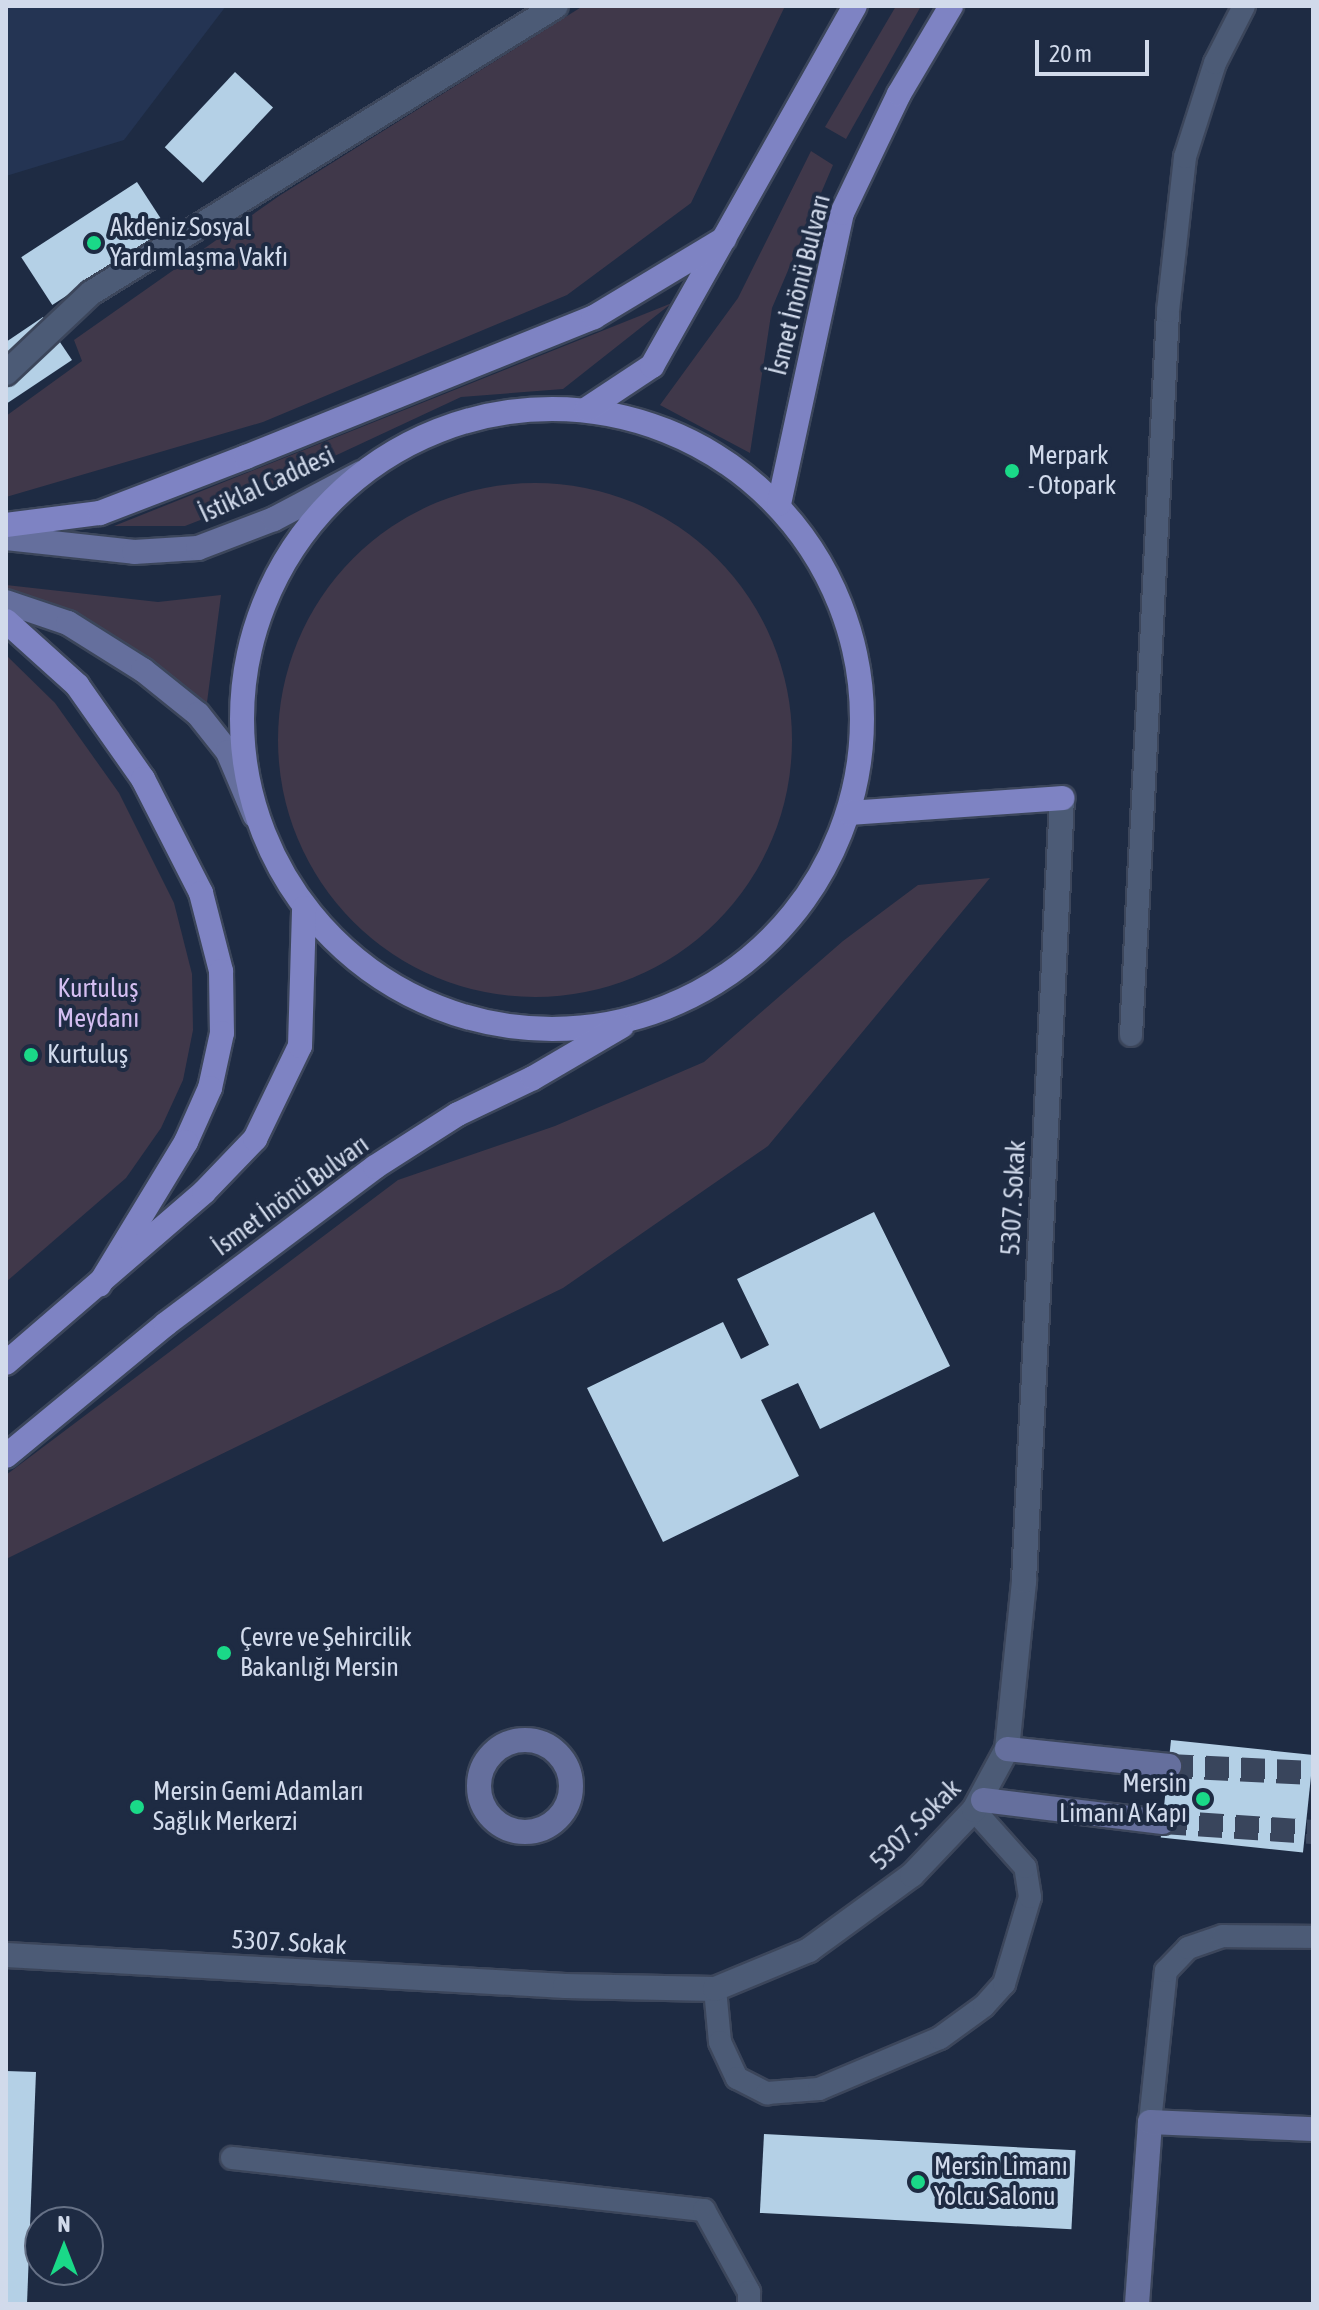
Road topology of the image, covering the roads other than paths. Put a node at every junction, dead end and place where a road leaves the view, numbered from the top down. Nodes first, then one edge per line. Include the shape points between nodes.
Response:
1 (556, 6) edge
2 (855, 6) edge
3 (951, 6) edge
4 (1244, 6) edge
5 (724, 239) junction
6 (6, 373) edge
7 (587, 409) junction
8 (361, 473) junction
9 (779, 504) junction
10 (6, 525) edge
11 (6, 538) edge
12 (6, 602) edge
13 (6, 621) edge
14 (1062, 798) joint
15 (850, 813) junction
16 (255, 816) junction
17 (304, 908) junction
18 (634, 1019) junction
19 (1131, 1035) dead end
20 (99, 1285) junction
21 (6, 1363) edge
22 (6, 1456) edge
23 (1007, 1749) junction
24 (1169, 1766) tunnel mouth
25 (978, 1805) junction
26 (1163, 1822) tunnel mouth
27 (1313, 1937) edge
28 (6, 1955) edge
29 (715, 1989) junction
30 (1150, 2122) junction
31 (1313, 2129) edge
32 (232, 2158) dead end
33 (749, 2304) edge
34 (1137, 2304) edge

1 - 6 street via 91,293
2 - 5 main road
3 - 9 main road, İsmet İnönü Bulvarı via 899,94 842,213
4 - 19 lane via 1215,63 1185,157 1181,188 1168,311
5 - 7 main road via 652,366
5 - 10 main road via 594,317 246,457 100,513
7 - 8 main road via 507,411 468,421 430,432
7 - 9 main road via 658,426 723,458
8 - 11 main road, İstiklal Caddesi via 274,519 198,548 134,552
8 - 16 main road via 306,527 262,606 244,665 240,741
9 - 15 main road via 823,563 852,631 864,716
12 - 16 main road via 68,623 143,670 198,714 228,752
13 - 20 main road via 77,685 143,779 201,893 221,971 222,1033 210,1088 186,1142
14 - 15 main road
14 - 23 street, 5307. Sokak via 1024,1581
15 - 18 main road via 817,883 768,943 706,989
16 - 17 main road via 276,864
17 - 18 main road via 368,968 418,999 488,1023 562,1030
17 - 20 main road, İsmet İnönü Bulvarı via 300,1046 255,1139
18 - 22 main road, İsmet İnönü Bulvarı via 458,1114 375,1167 166,1324
20 - 21 main road, İsmet İnönü Bulvarı
23 - 24 main road
23 - 25 street, 5307. Sokak
25 - 26 main road
25 - 29 street, 5307. Sokak via 912,1875 809,1950
25 - 29 lane via 1025,1867 1030,1897 1004,1984 940,2038 819,2089 767,2093 737,2078 720,2042
27 - 30 lane via 1223,1936 1188,1948 1166,1971
28 - 29 street, 5307. Sokak via 565,1986
30 - 31 main road
30 - 34 main road
32 - 33 lane via 704,2210 749,2292

